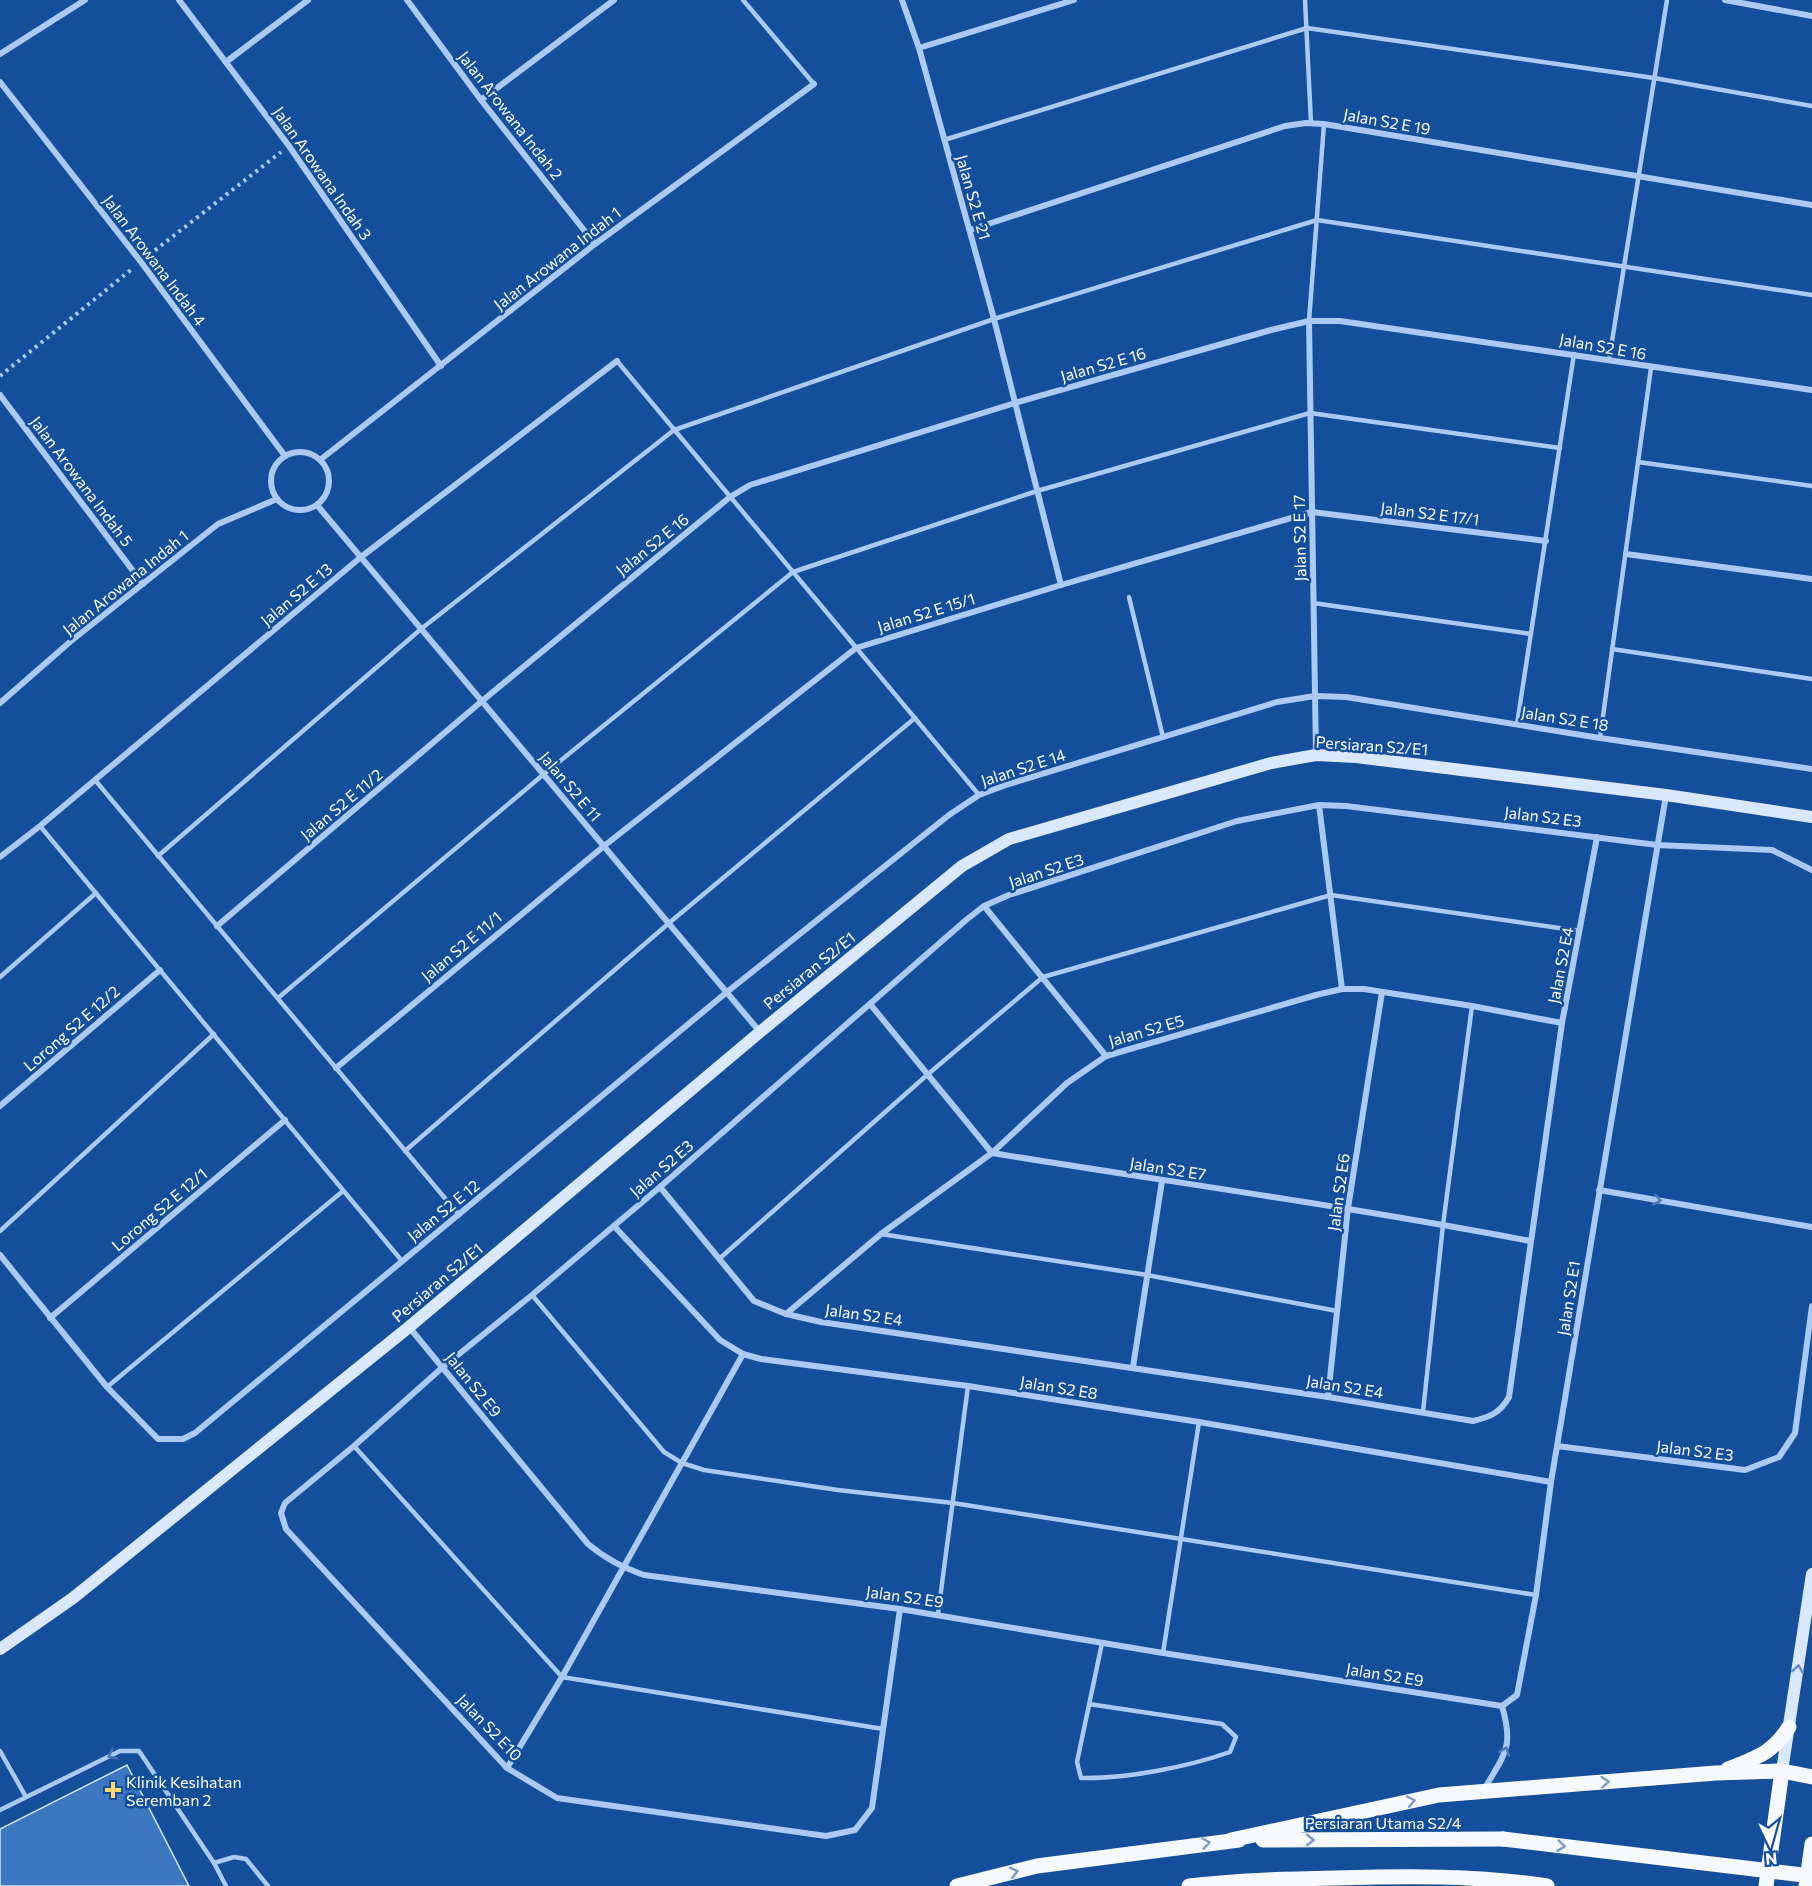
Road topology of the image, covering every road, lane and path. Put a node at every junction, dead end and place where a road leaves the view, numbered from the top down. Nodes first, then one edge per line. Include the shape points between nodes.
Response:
1 (85, 0) edge
2 (179, 0) edge
3 (308, 0) edge
4 (407, 0) edge
5 (614, 0) edge
6 (742, 0) edge
7 (902, 0) edge
8 (1074, 0) edge
9 (1305, 0) edge
10 (1667, 0) edge
11 (1725, 0) edge
12 (1812, 16) edge
13 (1307, 28) junction
14 (919, 48) junction
15 (0, 54) edge
16 (226, 62) junction
17 (1654, 78) junction
18 (0, 82) edge
19 (814, 84) joint
20 (481, 100) junction
21 (1812, 106) edge
22 (1311, 123) junction
23 (1324, 124) junction
24 (944, 140) junction
25 (1639, 177) junction
26 (1812, 205) edge
27 (1317, 220) junction
28 (970, 230) junction
29 (595, 244) junction
30 (1624, 266) junction
31 (1812, 295) edge
32 (994, 319) junction
33 (1309, 321) junction
34 (1574, 354) junction
35 (1609, 360) junction
36 (617, 361) joint
37 (441, 366) junction
38 (1651, 368) junction
39 (1812, 390) edge
40 (0, 395) edge
41 (1015, 404) junction
42 (1310, 413) junction
43 (674, 430) junction
44 (1560, 448) junction
45 (285, 456) junction
46 (320, 460) junction
47 (1638, 462) junction
48 (1812, 486) edge
49 (1037, 491) junction
50 (730, 497) junction
51 (277, 500) junction
52 (317, 505) junction
53 (1312, 512) junction
54 (1546, 540) junction
55 (1626, 554) junction
56 (361, 557) junction
57 (793, 572) junction
58 (1812, 579) edge
59 (143, 584) junction
60 (1060, 585) junction
61 (1129, 597) dead end
62 (1313, 603) junction
63 (422, 629) junction
64 (1531, 634) junction
65 (856, 648) junction
66 (1612, 649) junction
67 (1812, 679) edge
68 (1315, 696) junction
69 (482, 701) junction
70 (0, 703) edge
71 (915, 718) junction
72 (1517, 724) junction
73 (1163, 737) junction
74 (1600, 738) junction
75 (1316, 755) junction
76 (1812, 769) edge
77 (544, 774) junction
78 (95, 780) junction
79 (979, 795) junction
80 (1666, 795) junction
81 (1319, 805) junction
82 (1812, 817) edge
83 (40, 826) junction
84 (1597, 837) junction
85 (1657, 845) junction
86 (604, 846) junction
87 (159, 856) junction
88 (0, 857) edge
89 (1812, 870) edge
90 (96, 893) junction
91 (1331, 895) junction
92 (984, 906) junction
93 (669, 923) junction
94 (217, 926) junction
95 (1580, 931) junction
96 (160, 970) junction
97 (0, 977) edge
98 (1043, 977) junction
99 (1342, 989) junction
100 (1382, 992) junction
101 (727, 993) junction
102 (278, 998) junction
103 (870, 1004) junction
104 (1472, 1006) junction
105 (1562, 1023) junction
106 (760, 1032) junction
107 (214, 1034) junction
108 (1106, 1056) junction
109 (336, 1068) junction
110 (927, 1075) junction
111 (0, 1106) edge
112 (285, 1120) junction
113 (405, 1150) junction
114 (992, 1153) junction
115 (1161, 1181) junction
116 (660, 1187) junction
117 (1599, 1190) junction
118 (344, 1191) junction
119 (1348, 1208) junction
120 (459, 1215) junction
121 (1443, 1225) junction
122 (614, 1226) junction
123 (1812, 1227) edge
124 (0, 1231) edge
125 (880, 1234) junction
126 (1530, 1241) junction
127 (0, 1255) edge
128 (718, 1259) junction
129 (402, 1261) junction
130 (1147, 1275) junction
131 (532, 1295) junction
132 (1812, 1306) edge
133 (1337, 1311) junction
134 (786, 1314) junction
135 (50, 1318) junction
136 (409, 1327) junction
137 (743, 1354) junction
138 (443, 1367) junction
139 (1133, 1367) junction
140 (968, 1386) junction
141 (107, 1387) junction
142 (1328, 1397) junction
143 (1423, 1412) junction
144 (1199, 1422) junction
145 (354, 1446) junction
146 (1557, 1446) junction
147 (682, 1462) junction
148 (1551, 1482) junction
149 (953, 1503) junction
150 (1180, 1538) junction
151 (624, 1567) junction
152 (1812, 1574) edge
153 (1536, 1595) junction
154 (900, 1609) junction
155 (938, 1614) junction
156 (1102, 1643) junction
157 (0, 1649) edge
158 (1163, 1653) junction
159 (562, 1677) junction
160 (1089, 1704) junction
161 (1502, 1706) junction
162 (1789, 1727) junction
163 (883, 1729) junction
164 (0, 1751) edge
165 (507, 1768) junction
166 (1782, 1771) junction
167 (1716, 1773) junction
168 (1812, 1777) edge
169 (1483, 1792) junction
170 (26, 1797) junction
171 (0, 1810) edge
172 (1231, 1840) junction
173 (1812, 1845) edge
174 (214, 1863) junction
175 (1812, 1876) edge
176 (1231, 1881) junction
177 (226, 1886) edge
178 (268, 1886) edge
179 (957, 1886) edge
180 (1189, 1886) edge
181 (1255, 1886) edge
182 (1547, 1886) edge
183 (1766, 1886) edge
184 (1806, 1886) edge

1 - 15 street
2 - 16 street, Jalan Arowana Indah 3
3 - 16 street
4 - 20 street, Jalan Arowana Indah 2
5 - 20 street
6 - 19 lane
7 - 14 street, Jalan S2 E 21
8 - 14 street
9 - 13 lane
10 - 17 lane
11 - 12 street
13 - 17 lane
13 - 22 lane
13 - 24 lane
14 - 24 street, Jalan S2 E 21
16 - 37 street, Jalan Arowana Indah 3
17 - 21 lane
17 - 25 lane
18 - 45 street, Jalan Arowana Indah 4 via 141,262
19 - 29 street, Jalan Arowana Indah 1
20 - 29 street, Jalan Arowana Indah 2
22 - 23 street, Jalan S2 E 19
22 - 28 street, Jalan S2 E 19 via 1285,126
23 - 25 street, Jalan S2 E 19
23 - 27 lane
24 - 28 street, Jalan S2 E 21
25 - 26 street, Jalan S2 E 19
25 - 30 lane
27 - 30 lane
27 - 32 lane
27 - 33 lane
28 - 32 street, Jalan S2 E 21
29 - 37 street, Jalan Arowana Indah 1
30 - 31 lane
30 - 35 lane
32 - 41 street, Jalan S2 E 21
32 - 43 lane
33 - 34 street, Jalan S2 E 16 via 1340,321
33 - 41 street, Jalan S2 E 16
33 - 42 street, Jalan S2 E 17
34 - 35 street, Jalan S2 E 16
34 - 44 lane
35 - 38 street, Jalan S2 E 16
36 - 43 lane
36 - 56 street, Jalan S2 E 13
37 - 46 street, Jalan Arowana Indah 1
38 - 39 street, Jalan S2 E 16
38 - 47 lane
40 - 59 street, Jalan Arowana Indah 5
41 - 49 street, Jalan S2 E 21
41 - 50 street, Jalan S2 E 16 via 750,485
42 - 44 lane
42 - 49 lane
42 - 53 street, Jalan S2 E 17
43 - 50 lane
43 - 63 lane
44 - 54 lane
45 - 46 street via 303,452
45 - 51 street via 272,471 270,481
46 - 52 street via 326,467 329,486
47 - 48 lane
47 - 55 lane
49 - 57 lane
49 - 60 street, Jalan S2 E 21
50 - 57 lane
50 - 69 street, Jalan S2 E 16
51 - 52 street via 293,510
51 - 59 street, Jalan Arowana Indah 1 via 219,524
52 - 56 street, Jalan S2 E 11
53 - 54 street, Jalan S2 E 17/1
53 - 60 street, Jalan S2 E 15/1
53 - 62 street, Jalan S2 E 17
54 - 64 lane
55 - 58 street
55 - 66 lane
56 - 63 street, Jalan S2 E 11
56 - 78 street, Jalan S2 E 13
57 - 65 lane
57 - 77 lane
59 - 70 street, Jalan Arowana Indah 1
60 - 65 street, Jalan S2 E 15/1
61 - 73 lane
62 - 64 lane
62 - 68 street, Jalan S2 E 17
63 - 69 street, Jalan S2 E 11
63 - 87 lane
64 - 72 lane
65 - 71 lane
65 - 86 street, Jalan S2 E 15/1
66 - 67 lane
66 - 74 lane
68 - 72 street, Jalan S2 E 18 via 1346,697
68 - 73 street, Jalan S2 E 14 via 1277,702
68 - 75 street, Jalan S2 E 17
69 - 77 street, Jalan S2 E 11
69 - 94 street, Jalan S2 E 11/2
71 - 79 lane
71 - 93 lane
72 - 74 street, Jalan S2 E 18
73 - 79 street, Jalan S2 E 14
74 - 76 street, Jalan S2 E 18
75 - 80 street, Persiaran S2/E1
75 - 106 street, Persiaran S2/E1 via 1271,763 1009,839 962,866
77 - 86 street, Jalan S2 E 11
77 - 102 lane
78 - 83 street, Jalan S2 E 13
78 - 87 lane
79 - 101 street, Jalan S2 E 14
80 - 82 street, Persiaran S2/E1
80 - 85 street, Jalan S2 E1
81 - 84 street, Jalan S2 E3
81 - 91 street
81 - 92 street, Jalan S2 E3 via 1237,821
83 - 88 street, Jalan S2 E 13
83 - 90 lane
84 - 85 street, Jalan S2 E3
84 - 95 street, Jalan S2 E4
85 - 89 street, Jalan S2 E3 via 1772,850
85 - 117 street, Jalan S2 E1
86 - 93 street, Jalan S2 E 11
86 - 109 street, Jalan S2 E 11/1
87 - 94 lane
90 - 96 lane
90 - 97 lane
91 - 95 lane
91 - 98 lane
91 - 99 street
92 - 98 street
92 - 103 street, Jalan S2 E3
93 - 101 street, Jalan S2 E 11
93 - 113 lane
94 - 102 lane
95 - 105 street, Jalan S2 E4
96 - 107 lane
96 - 111 street, Lorong S2 E 12/2
98 - 108 street
98 - 110 lane
99 - 100 street, Jalan S2 E5
99 - 108 street, Jalan S2 E5
100 - 104 street, Jalan S2 E5
100 - 119 street, Jalan S2 E6
101 - 106 street, Jalan S2 E 11
101 - 120 street, Jalan S2 E 12
102 - 109 lane
103 - 110 street
103 - 116 street, Jalan S2 E3
104 - 105 street, Jalan S2 E5
104 - 121 lane
105 - 126 street, Jalan S2 E4
106 - 136 street, Persiaran S2/E1
107 - 112 lane
107 - 124 lane
108 - 114 street, Jalan S2 E5 via 1067,1083
109 - 113 lane
110 - 114 street
110 - 128 lane
112 - 118 lane
112 - 135 street, Lorong S2 E 12/1
113 - 120 lane
114 - 115 street, Jalan S2 E7
114 - 125 street, Jalan S2 E5
115 - 119 street, Jalan S2 E7
115 - 130 street
116 - 122 street, Jalan S2 E3
116 - 128 street, Jalan S2 E4
117 -> 123 street
117 - 146 street, Jalan S2 E1
118 - 129 lane
118 - 141 lane
119 - 121 street, Jalan S2 E7
119 - 133 street, Jalan S2 E6
120 - 129 street, Jalan S2 E 12
121 - 126 street, Jalan S2 E7
121 - 143 lane
122 - 131 street, Jalan S2 E3
122 - 137 street, Jalan S2 E8 via 720,1340
125 - 130 lane
125 - 134 street, Jalan S2 E5
126 - 143 street, Jalan S2 E4 via 1509,1397 1503,1408 1490,1417 1473,1421
127 - 135 street
128 - 134 street, Jalan S2 E4 via 754,1301
129 - 141 street, Jalan S2 E 12 via 183,1439 158,1439
130 - 133 lane
130 - 139 street
131 - 138 street, Jalan S2 E3
131 - 147 lane via 664,1452
132 - 146 street, Jalan S2 E3 via 1795,1432 1779,1458 1745,1470
133 - 142 street, Jalan S2 E6
134 - 139 street, Jalan S2 E4
135 - 141 street
136 - 138 street, Jalan S2 E9
136 - 157 street, Persiaran S2/E1 via 73,1598
137 - 140 street, Jalan S2 E8
137 - 147 street
138 - 145 street, Jalan S2 E10
138 - 151 street, Jalan S2 E9 via 588,1544
139 - 142 street, Jalan S2 E4
140 - 144 street, Jalan S2 E8
140 - 149 lane
142 - 143 street, Jalan S2 E4
144 - 148 street, Jalan S2 E8
144 - 150 lane
145 - 159 lane
145 - 165 street, Jalan S2 E10 via 285,1503 281,1513 286,1529
146 - 148 street, Jalan S2 E1
147 - 149 lane via 704,1470
147 - 151 street
148 - 153 street, Jalan S2 E1
149 - 150 lane
149 - 155 lane
150 - 153 lane
150 - 158 lane
151 - 154 street, Jalan S2 E9 via 644,1575
151 - 159 street
162 -> 152 street
153 - 161 street, Jalan S2 E1 via 1517,1695
154 - 155 street, Jalan S2 E9
154 - 163 street, Jalan S2 E10
155 - 156 street, Jalan S2 E9
156 - 158 street, Jalan S2 E9
156 - 160 lane
158 - 161 street, Jalan S2 E9
159 - 163 lane
159 - 165 street
160 - 160 lane via 1077,1762 1081,1778 1106,1779 1205,1761 1230,1752 1236,1737 1222,1724
169 -> 161 street via 1508,1741
162 - 166 street
162 - 167 main road via 1769,1750
163 - 165 street, Jalan S2 E10 via 872,1808 855,1830 826,1836 557,1798
164 - 170 lane
166 - 167 main road
166 - 168 main road
166 - 183 main road
169 -> 167 main road
172 -> 169 main road via 1439,1796
170 - 171 lane
174 -> 170 lane via 138,1751 120,1750
172 -> 175 main road, Persiaran Utama S2/4, bridge via 1503,1839
179 -> 172 main road, Persiaran Utama S2/4 via 1037,1866
173 - 184 main road
174 - 177 lane
174 - 178 lane via 228,1858 246,1859
176 - 180 main road
176 - 181 main road
176 - 182 main road via 1403,1876 1503,1879

